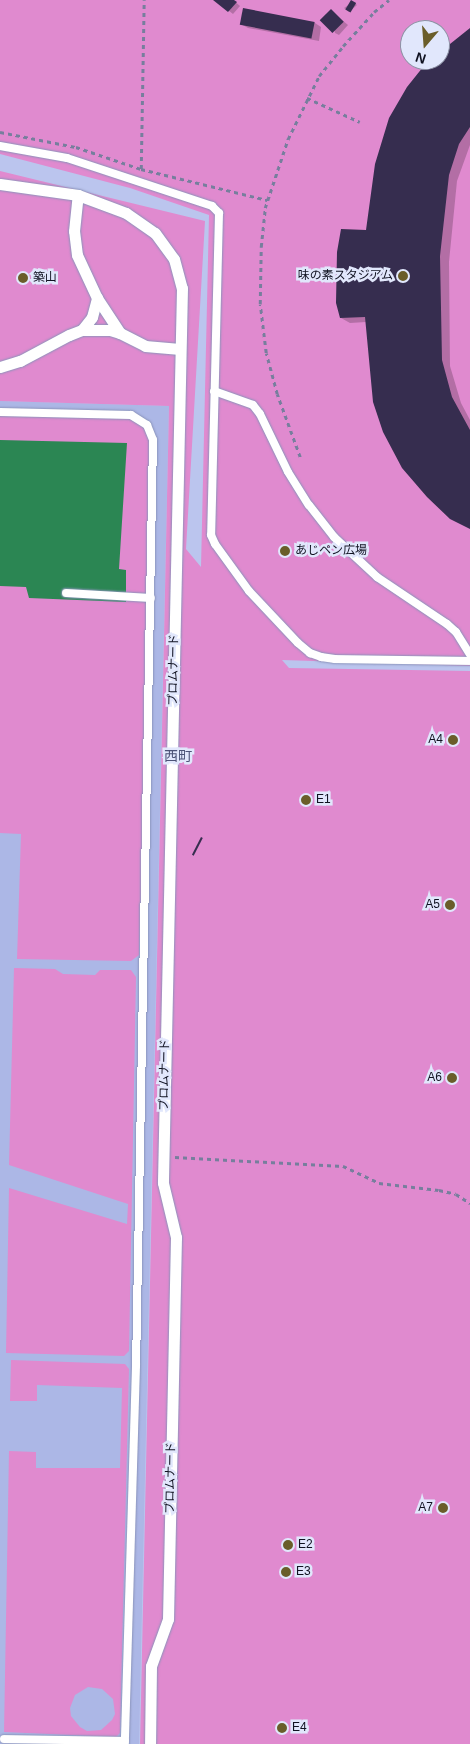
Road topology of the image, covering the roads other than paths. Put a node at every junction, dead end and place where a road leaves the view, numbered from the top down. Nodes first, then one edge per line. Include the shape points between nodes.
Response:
1 (0, 146) edge
2 (0, 184) edge
3 (78, 195) junction
4 (97, 298) junction
5 (82, 330) junction
6 (120, 333) junction
7 (180, 349) junction
8 (0, 366) edge
9 (214, 391) junction
10 (0, 412) edge
11 (66, 593) dead end
12 (151, 598) junction
13 (470, 654) edge
14 (470, 661) edge
15 (4, 1739) dead end
16 (125, 1743) edge
17 (150, 1744) edge

1 - 9 lane via 67,158 212,206 218,213
2 - 3 street, プロムナード
3 - 4 street via 75,240 80,263
3 - 7 street, プロムナード via 126,213 155,233 170,251 182,288
4 - 5 street via 92,317
4 - 6 street
5 - 6 street
5 - 8 street via 20,361
6 - 7 street via 145,346
7 - 17 street, プロムナード via 163,1157 163,1188 176,1237 168,1619 151,1666
9 - 13 lane via 253,405 299,490 334,537 377,577 447,624
9 - 14 lane via 211,535 214,544 249,591 292,637 310,653 321,657
10 - 12 lane via 122,414 138,418 146,425 152,433 154,446
11 - 12 lane
12 - 16 lane
15 - 16 lane

